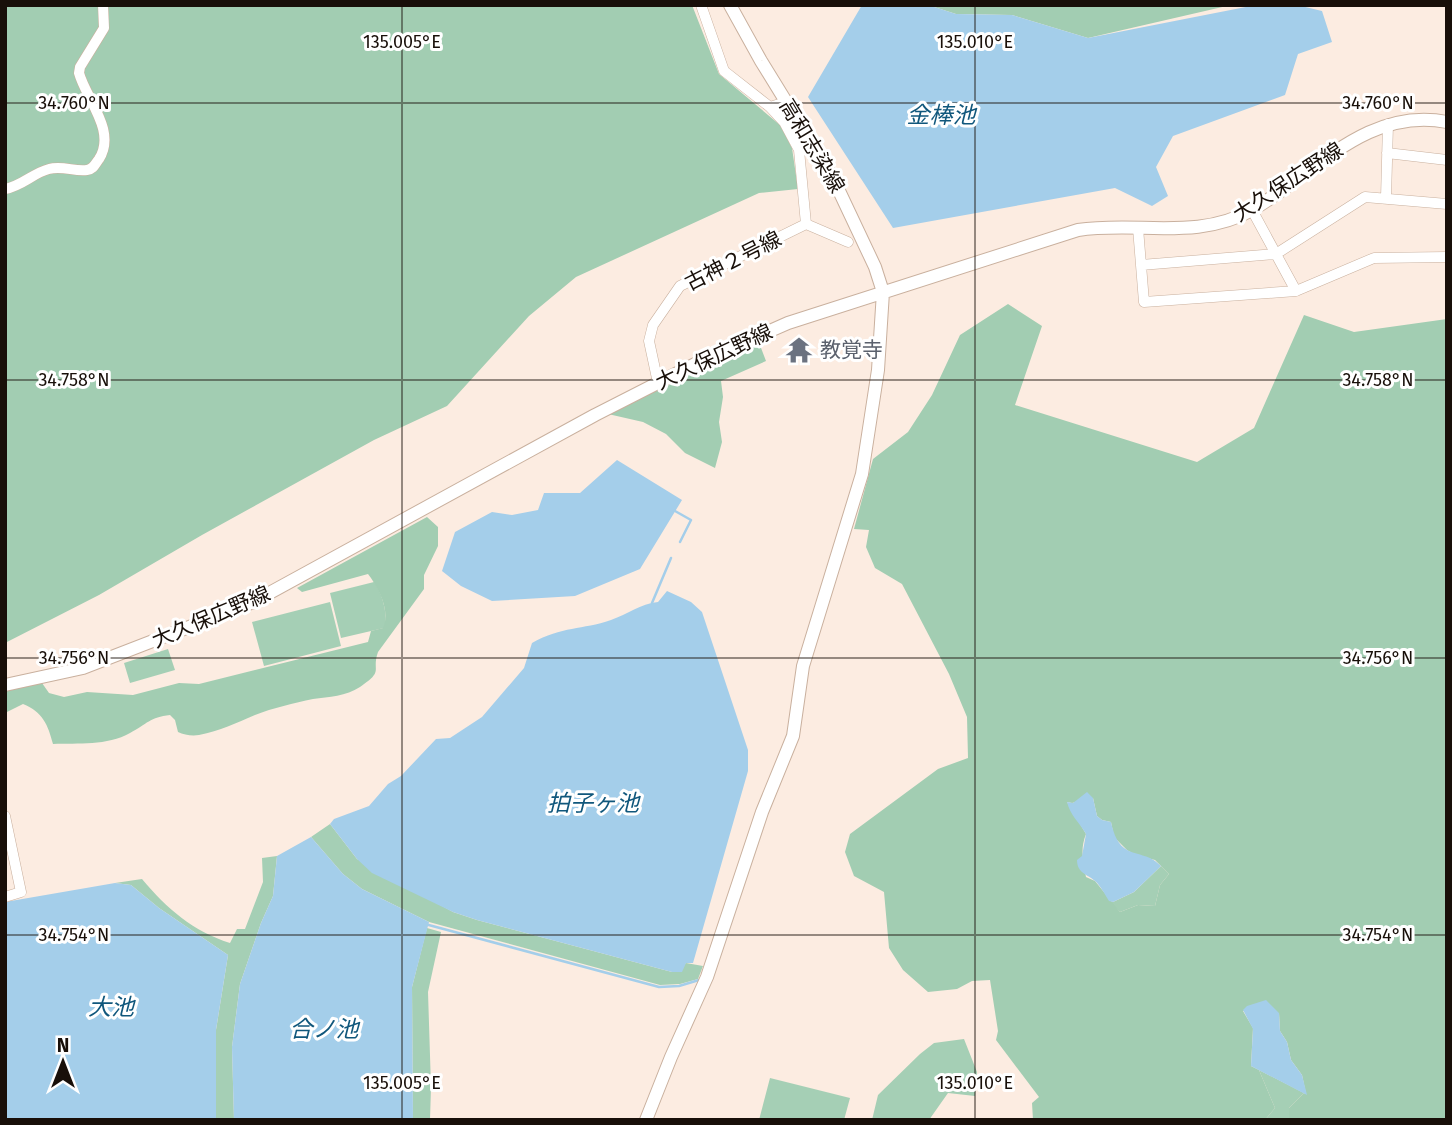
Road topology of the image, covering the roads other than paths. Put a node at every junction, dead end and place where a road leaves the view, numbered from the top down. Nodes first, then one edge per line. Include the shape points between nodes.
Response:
1 (103, 5) edge
2 (701, 5) edge
3 (730, 5) edge
4 (786, 102) junction
5 (770, 107) junction
6 (1447, 122) edge
7 (1388, 124) junction
8 (1387, 153) junction
9 (1447, 160) edge
10 (5, 189) edge
11 (1386, 198) junction
12 (1447, 204) edge
13 (1252, 210) junction
14 (806, 224) junction
15 (1138, 228) junction
16 (848, 242) dead end
17 (1276, 254) junction
18 (1447, 257) edge
19 (1141, 265) junction
20 (1296, 291) junction
21 (883, 292) junction
22 (658, 383) junction
23 (5, 685) edge
24 (5, 816) edge
25 (5, 897) edge
26 (646, 1120) edge

1 - 10 street via 104,28 79,73 97,110 104,152 93,168 53,167
2 - 5 street via 724,71
3 - 4 street, 高和志染線
4 - 5 street
4 - 21 street, 高和志染線 via 833,178
5 - 14 street via 799,150
6 - 7 street, 大久保広野線 via 1429,119
7 - 8 street
7 - 13 street, 大久保広野線 via 1352,141
8 - 9 street
8 - 11 street
11 - 12 street
11 - 17 street via 1365,197
13 - 15 street, 大久保広野線 via 1220,225 1181,230
13 - 17 street
14 - 16 street
14 - 22 street, 古神２号線 via 680,286 653,325 649,341
15 - 19 street
15 - 21 street, 大久保広野線 via 1078,230
17 - 19 street
17 - 20 street
18 - 20 street via 1374,258
19 - 20 street via 1144,302
21 - 22 street, 大久保広野線 via 788,323
21 - 26 street via 862,474 803,666 793,736 762,812 707,978
22 - 23 street, 大久保広野線 via 251,603 83,668
24 - 25 street via 21,892

